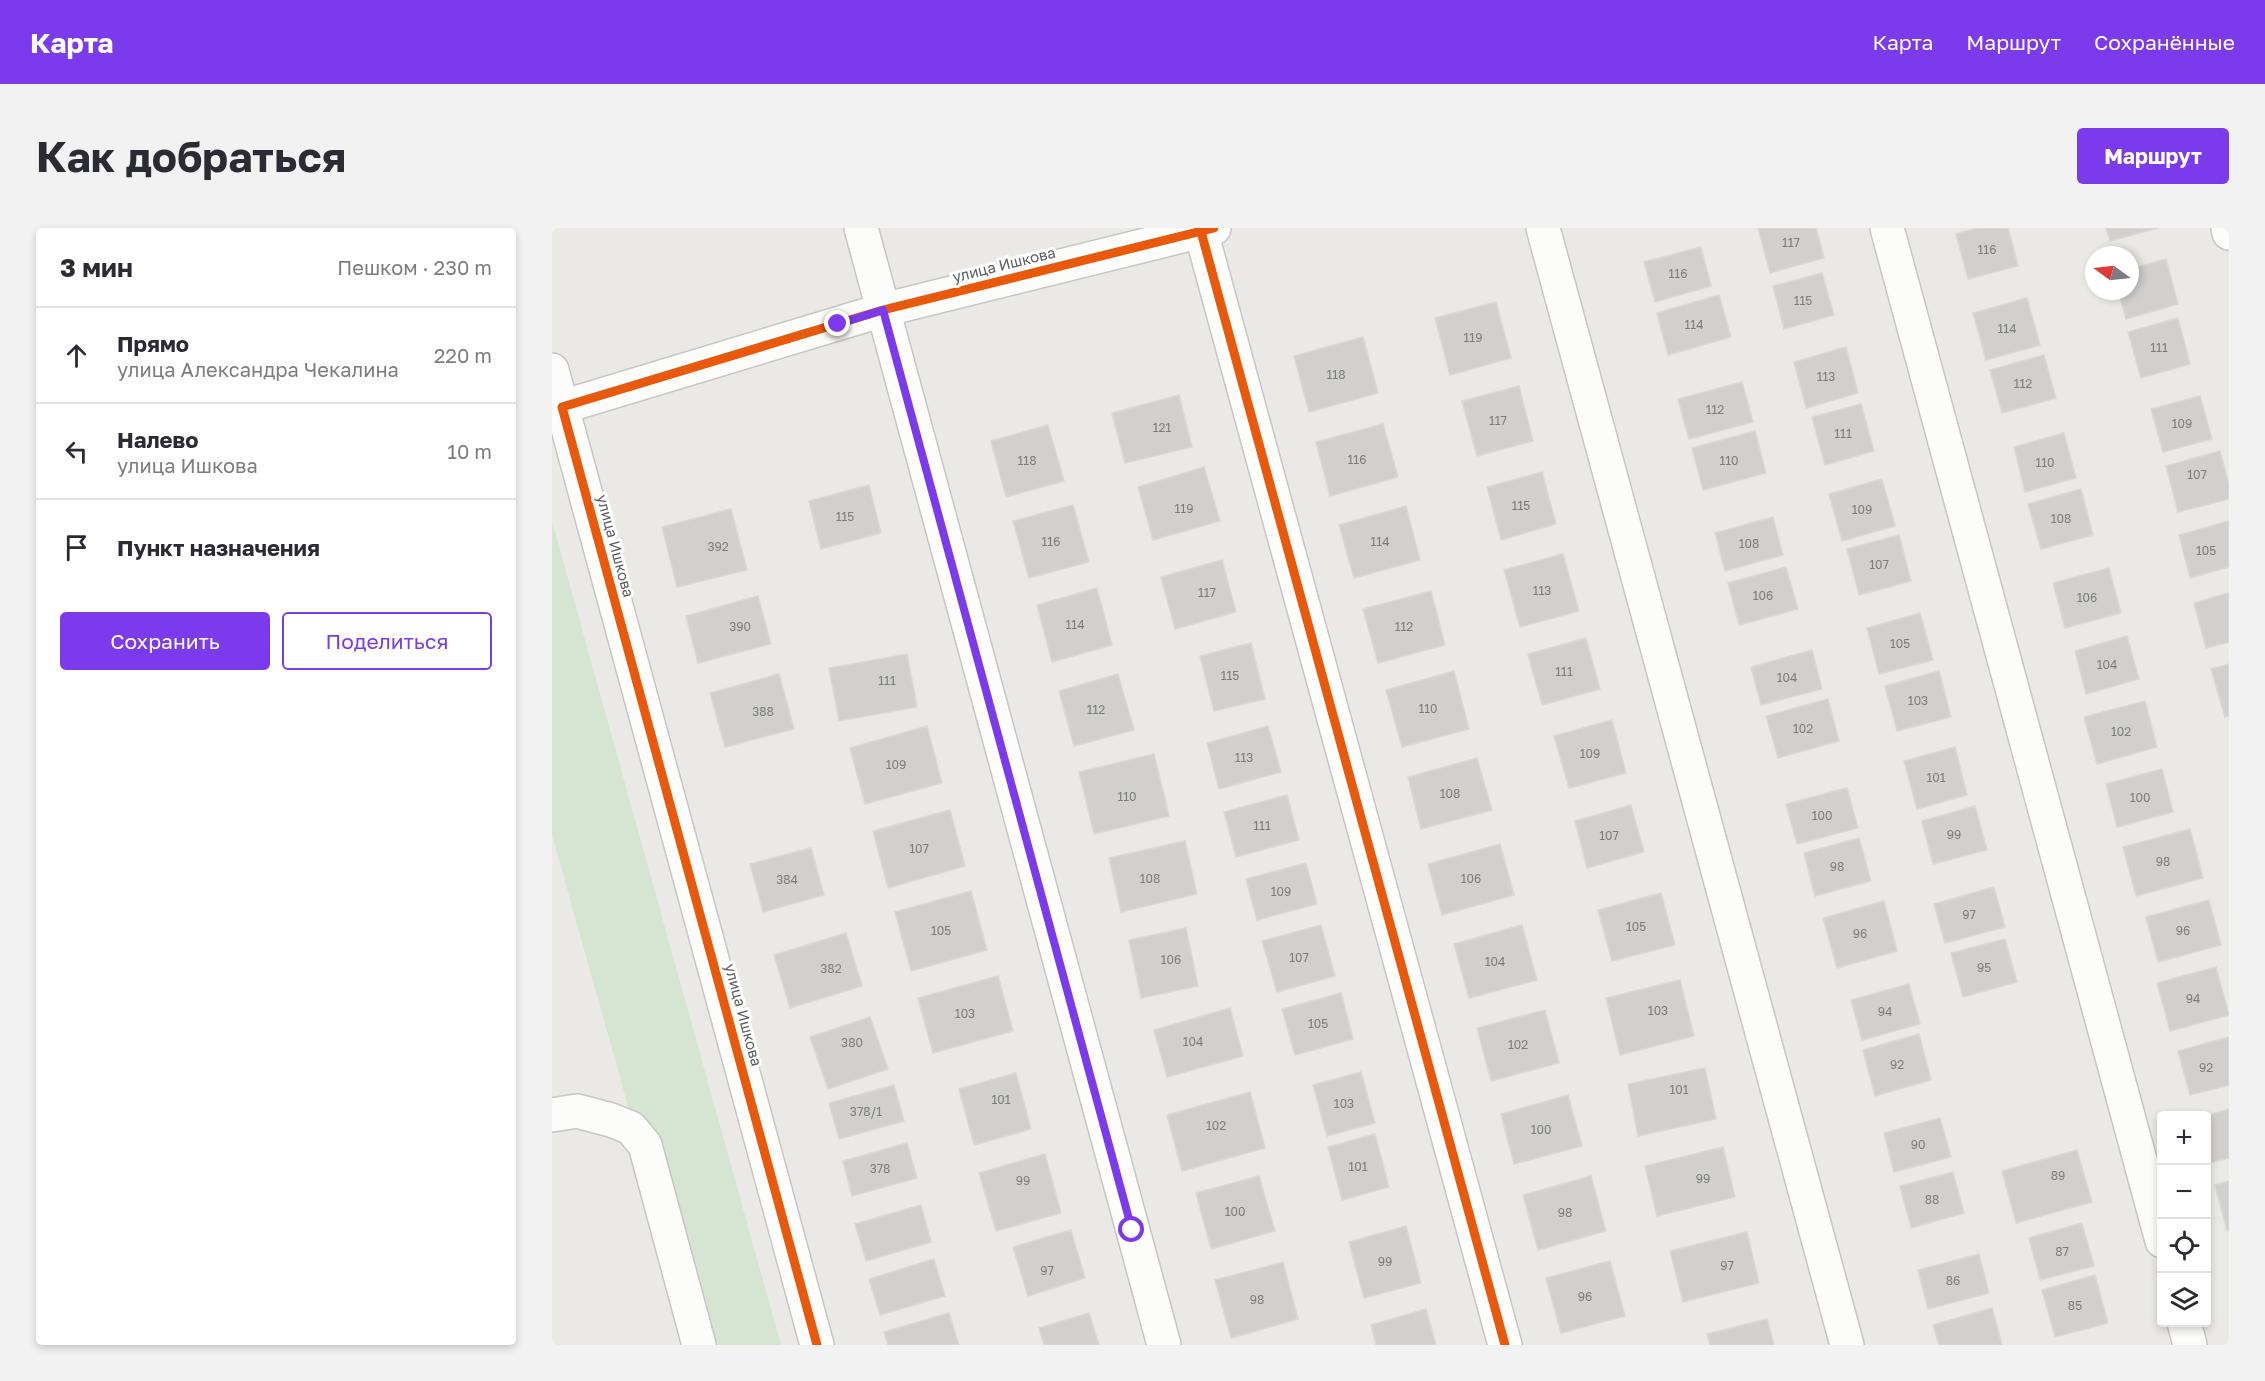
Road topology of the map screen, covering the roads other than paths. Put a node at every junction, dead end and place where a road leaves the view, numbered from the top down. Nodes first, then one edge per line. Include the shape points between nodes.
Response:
1 (861, 228) edge
2 (1543, 228) edge
3 (1887, 228) edge
4 (2228, 228) edge
5 (1205, 229) edge
6 (2229, 233) edge
7 (883, 310) junction
8 (552, 370) edge
9 (562, 407) junction
10 (552, 1116) edge
11 (2157, 1223) edge
12 (2185, 1327) edge
13 (699, 1345) edge
14 (817, 1345) edge
15 (1164, 1345) edge
16 (1505, 1345) edge
17 (1847, 1345) edge
18 (2190, 1345) edge

1 - 7 street
2 - 17 street
3 - 11 street
4 - 6 street
5 - 7 street, улица Ишкова
5 - 16 street
7 - 9 street, улица Ишкова
7 - 15 street
8 - 9 street
9 - 14 street, улица Ишкова
10 - 13 street via 577,1111 611,1120 631,1128 645,1145
12 - 18 street

